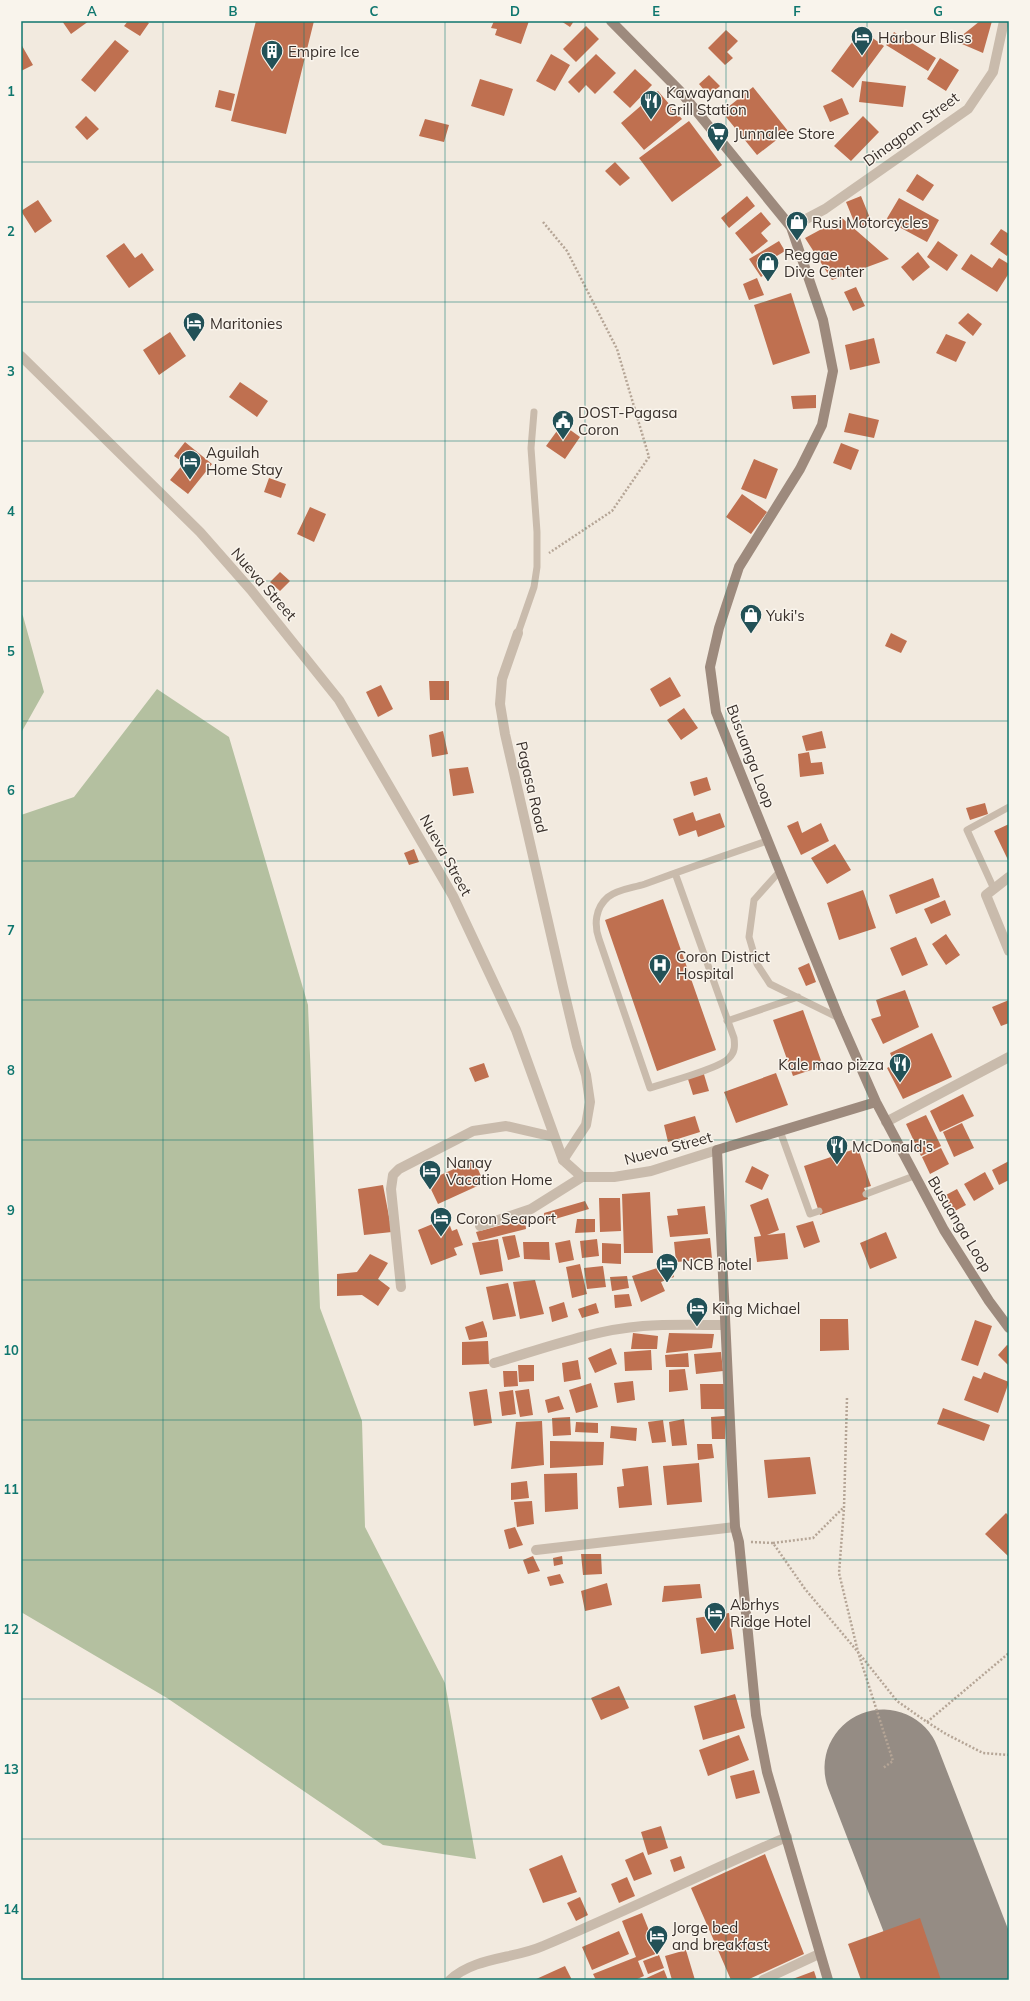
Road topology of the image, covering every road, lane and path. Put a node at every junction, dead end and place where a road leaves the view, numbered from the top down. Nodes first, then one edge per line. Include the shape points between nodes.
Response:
1 (611, 21) edge
2 (1004, 21) edge
3 (543, 222) dead end
4 (791, 227) junction
5 (21, 356) edge
6 (534, 412) dead end
7 (536, 561) junction
8 (518, 633) joint
9 (1009, 808) edge
10 (767, 841) junction
11 (780, 871) junction
12 (675, 873) junction
13 (1009, 877) edge
14 (994, 889) junction
15 (1009, 951) edge
16 (798, 997) junction
17 (839, 1018) junction
18 (727, 1021) junction
19 (1009, 1057) edge
20 (876, 1102) junction
21 (886, 1122) junction
22 (780, 1131) junction
23 (554, 1137) junction
24 (717, 1150) junction
25 (563, 1160) junction
26 (914, 1176) junction
27 (582, 1177) junction
28 (866, 1194) dead end
29 (819, 1210) dead end
30 (480, 1226) dead end
31 (401, 1287) dead end
32 (725, 1325) junction
33 (1009, 1328) edge
34 (494, 1364) dead end
35 (847, 1398) dead end
36 (844, 1508) junction
37 (735, 1527) junction
38 (738, 1542) junction
39 (773, 1544) junction
40 (536, 1550) dead end
41 (858, 1652) junction
42 (1009, 1653) edge
43 (927, 1722) junction
44 (1009, 1755) edge
45 (883, 1768) dead end
46 (787, 1837) junction
47 (819, 1954) junction
48 (450, 1980) edge
49 (763, 1980) edge
50 (828, 1980) edge

1 - 4 main road, Busuanga Loop via 680,91
2 - 4 street, Dinagpan Street via 993,72 968,109 825,209
3 - 7 path via 567,251 617,349 649,457 612,511
4 - 10 main road, Busuanga Loop via 823,320 833,372 822,425 800,469 739,567 719,628 710,667 716,712
5 - 23 street, Nueva Street via 200,532 255,595 339,700 453,896 516,1030
6 - 7 lane, Pagasa Road via 531,448 537,532
7 - 8 lane, Pagasa Road via 534,587
8 - 25 street, Pagasa Road via 502,679 500,704 559,972 586,1075 590,1102 586,1125
9 - 14 lane via 967,830
10 - 11 main road, Busuanga Loop
10 - 12 lane
11 - 16 lane via 754,900 749,937 757,964 770,984
11 - 17 main road, Busuanga Loop
12 - 18 lane
12 - 18 lane via 615,893 601,905 596,922 599,939 650,1088 726,1062 734,1051 735,1044
13 - 14 street
14 - 15 street via 986,894
16 - 17 lane
16 - 18 lane
17 - 20 main road, Busuanga Loop
19 - 21 street
20 - 21 main road, Busuanga Loop
20 - 22 main road, Nueva Street
21 - 26 main road, Busuanga Loop
22 - 24 main road, Nueva Street
22 - 29 lane via 810,1214
23 - 25 street, Nueva Street
23 - 31 street via 506,1126 473,1131 399,1169 393,1175 391,1189
24 - 27 street, Nueva Street via 651,1171 614,1177
24 - 32 main road
25 - 27 street, Nueva Street
26 - 28 lane
26 - 33 main road, Busuanga Loop via 944,1230
27 - 30 street via 531,1209
32 - 34 street via 642,1326 615,1330
32 - 37 main road
35 - 36 path
36 - 39 path via 813,1538
36 - 41 path via 839,1574
37 - 38 main road
37 - 40 street
38 - 39 path
38 - 46 main road via 756,1715 768,1772
39 - 41 path via 805,1589
41 - 43 path via 897,1701
41 - 45 path via 892,1762
42 - 43 path
43 - 44 path via 983,1753
46 - 47 main road
46 - 48 street via 541,1947 485,1962 458,1972
47 - 49 street
47 - 50 main road

